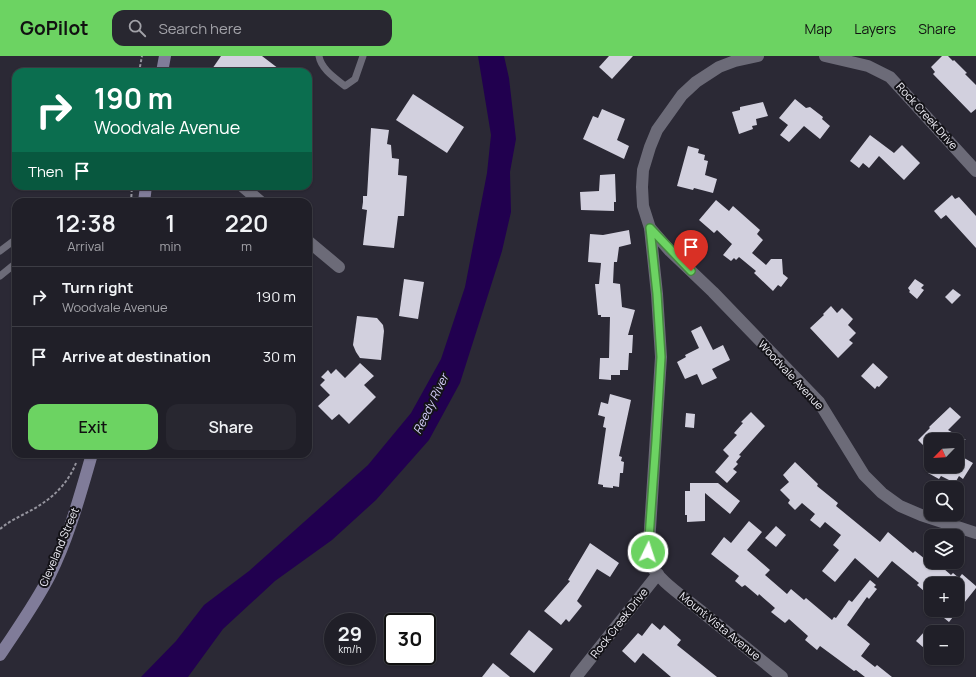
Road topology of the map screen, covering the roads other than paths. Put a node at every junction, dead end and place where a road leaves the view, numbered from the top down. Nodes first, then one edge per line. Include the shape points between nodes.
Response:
1 (165, 56) edge
2 (319, 56) edge
3 (363, 56) edge
4 (758, 56) edge
5 (825, 56) edge
6 (163, 68) edge
7 (976, 171) edge
8 (247, 190) edge
9 (256, 198) edge
10 (650, 228) junction
11 (12, 242) edge
12 (312, 244) edge
13 (0, 251) edge
14 (12, 266) edge
15 (340, 267) dead end
16 (0, 276) edge
17 (91, 458) edge
18 (976, 533) edge
19 (658, 574) junction
20 (0, 655) edge
21 (576, 677) edge
22 (782, 677) edge

1 - 6 street
2 - 3 lane via 320,62 332,77 345,86 355,79
4 - 10 street via 719,66 696,82 682,96 657,130 643,170 643,206
5 - 7 street, Rock Creek Drive via 868,66 890,77
8 - 9 street
10 - 18 street, Woodvale Avenue via 819,402 864,475 882,493 900,506 921,515
10 - 19 street via 661,357 648,560
11 - 13 lane
12 - 15 street
14 - 16 lane
17 - 20 street, Cleveland Street via 77,505 50,574
19 - 21 street, Rock Creek Drive
19 - 22 street, Mount Vista Avenue

